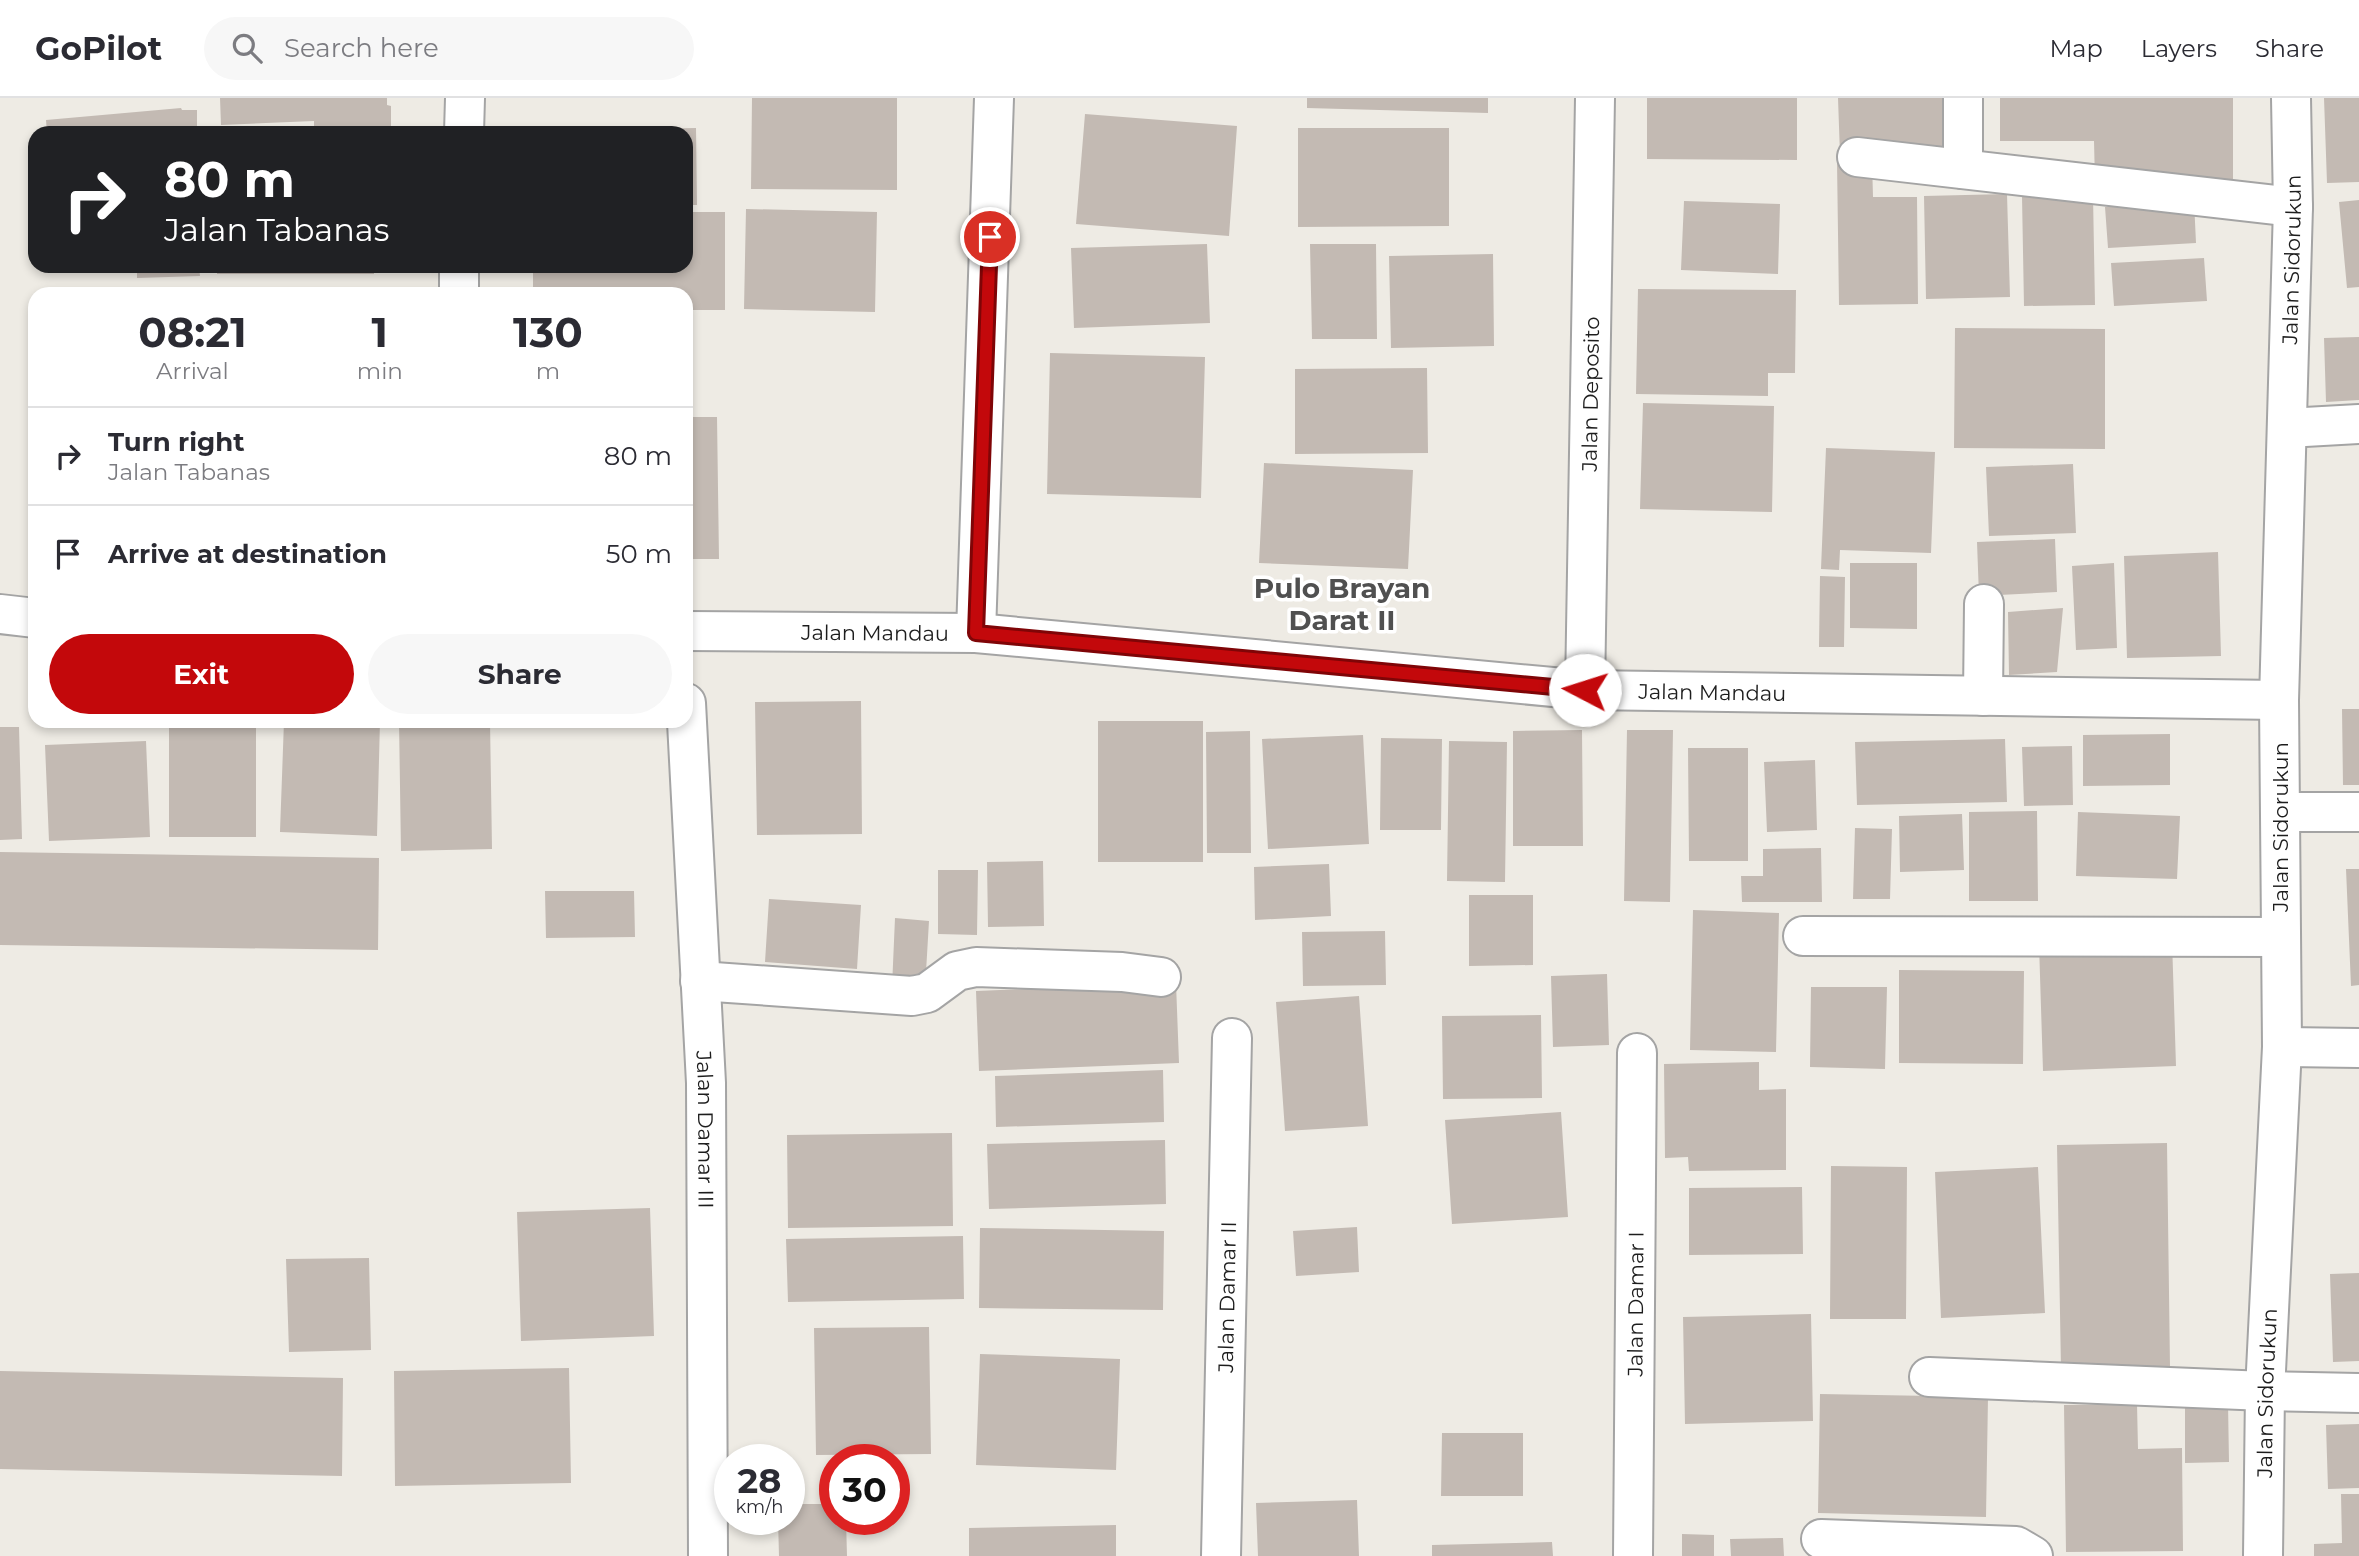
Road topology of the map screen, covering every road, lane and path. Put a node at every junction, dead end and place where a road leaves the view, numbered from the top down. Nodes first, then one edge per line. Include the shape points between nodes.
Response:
1 (465, 98) edge
2 (995, 98) edge
3 (1595, 98) edge
4 (1963, 98) edge
5 (2291, 98) edge
6 (464, 126) edge
7 (1857, 157) dead end
8 (1963, 169) junction
9 (2293, 206) junction
10 (2359, 424) edge
11 (2287, 428) junction
12 (1984, 604) dead end
13 (0, 614) edge
14 (28, 617) edge
15 (693, 631) edge
16 (976, 633) junction
17 (1585, 690) junction
18 (1983, 696) junction
19 (2279, 700) junction
20 (687, 728) edge
21 (2280, 812) junction
22 (2359, 812) edge
23 (1803, 936) dead end
24 (2281, 937) junction
25 (1161, 977) dead end
26 (700, 981) junction
27 (1232, 1038) dead end
28 (2282, 1047) junction
29 (2359, 1048) edge
30 (1637, 1053) dead end
31 (1929, 1377) dead end
32 (2265, 1391) junction
33 (2359, 1392) edge
34 (1821, 1539) dead end
35 (708, 1556) edge
36 (1221, 1556) edge
37 (1633, 1556) edge
38 (2033, 1556) edge
39 (2263, 1556) edge

1 - 6 street
2 - 16 street
3 - 17 street, Jalan Deposito
4 - 8 street
5 - 9 street, Jalan Sidorukun
7 - 8 street
8 - 9 street
9 - 11 street, Jalan Sidorukun
10 - 11 street
11 - 19 street, Jalan Sidorukun
12 - 18 street
13 - 14 street
15 - 16 street, Jalan Mandau
16 - 17 street, Jalan Mandau
17 - 18 street, Jalan Mandau
18 - 19 street, Jalan Mandau
19 - 21 street, Jalan Sidorukun
20 - 26 street, Jalan Damar III
21 - 22 street
21 - 24 street, Jalan Sidorukun
23 - 24 street
24 - 28 street, Jalan Sidorukun
25 - 26 street via 976,967 957,971 927,993 912,996
26 - 35 street, Jalan Damar III via 706,1083
27 - 36 street, Jalan Damar II
28 - 29 street
28 - 32 street, Jalan Sidorukun
30 - 37 street, Jalan Damar I
31 - 32 street
32 - 33 street
32 - 39 street, Jalan Sidorukun
34 - 38 street via 2016,1546

